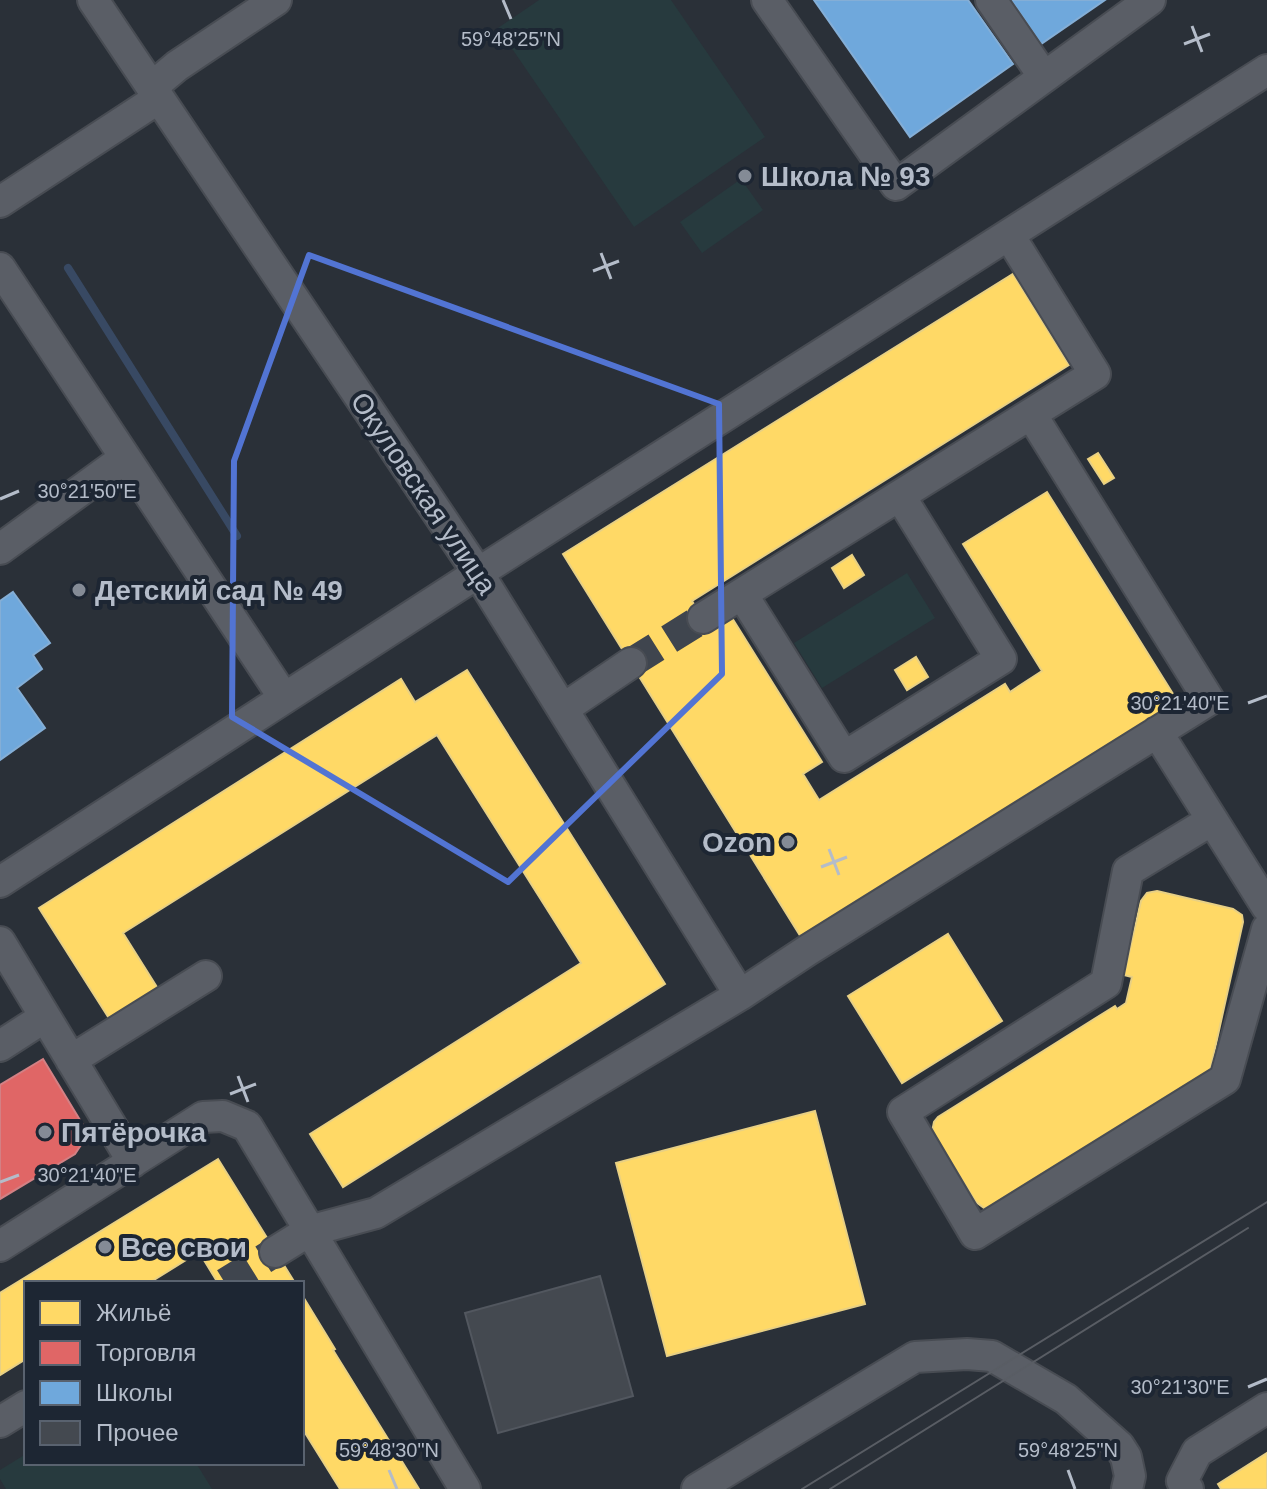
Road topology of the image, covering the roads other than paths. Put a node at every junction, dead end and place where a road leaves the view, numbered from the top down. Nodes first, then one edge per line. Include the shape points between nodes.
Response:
1 (93, 0) edge
2 (276, 0) edge
3 (767, 0) edge
4 (991, 0) edge
5 (1150, 0) edge
6 (1267, 70) edge
7 (1044, 77) junction
8 (156, 93) junction
9 (0, 202) edge
10 (1009, 235) junction
11 (0, 268) edge
12 (1031, 414) junction
13 (125, 458) junction
14 (900, 496) junction
15 (0, 549) edge
16 (478, 573) junction
17 (742, 594) junction
18 (703, 618) tunnel mouth
19 (631, 663) tunnel mouth
20 (284, 698) junction
21 (563, 709) junction
22 (1157, 732) junction
23 (1212, 820) junction
24 (0, 882) edge
25 (1267, 907) edge
26 (1267, 929) edge
27 (0, 942) edge
28 (206, 976) dead end
29 (740, 995) junction
30 (45, 1017) junction
31 (0, 1046) edge
32 (71, 1060) junction
33 (133, 1162) junction
34 (309, 1231) junction
35 (0, 1246) edge
36 (275, 1252) tunnel mouth
37 (24, 1407) edge
38 (1267, 1408) edge
39 (0, 1422) edge
40 (1129, 1482) edge
41 (1185, 1485) edge
42 (701, 1487) edge
43 (465, 1489) edge

1 - 8 street, Окуловская улица
2 - 8 street via 177,66
3 - 7 street via 896,185
4 - 7 street
5 - 7 street
6 - 10 street
8 - 9 street
8 - 16 street, Окуловская улица
10 - 12 street via 1095,374
10 - 16 street
11 - 13 street
12 - 14 street
12 - 22 street via 1209,700
13 - 15 street
13 - 20 street
14 - 17 street
14 - 17 street via 1001,659 844,757
16 - 20 street
16 - 21 street, Окуловская улица
17 - 18 street
19 - 21 street
20 - 24 street
21 - 29 street, Окуловская улица
22 - 23 street
22 - 29 street
23 - 25 street
23 - 26 street via 1128,871 1106,983 903,1112 975,1234 1225,1079
27 - 30 street
28 - 32 street
29 - 34 street via 376,1213
30 - 31 street
30 - 32 street
32 - 33 street
33 - 34 street via 203,1117 223,1116 247,1126
33 - 35 street
34 - 36 street
34 - 43 street
37 - 39 street
38 - 41 street via 1197,1452
40 - 41 street
40 - 42 street via 1119,1446 1066,1399 992,1356 967,1354 915,1357

